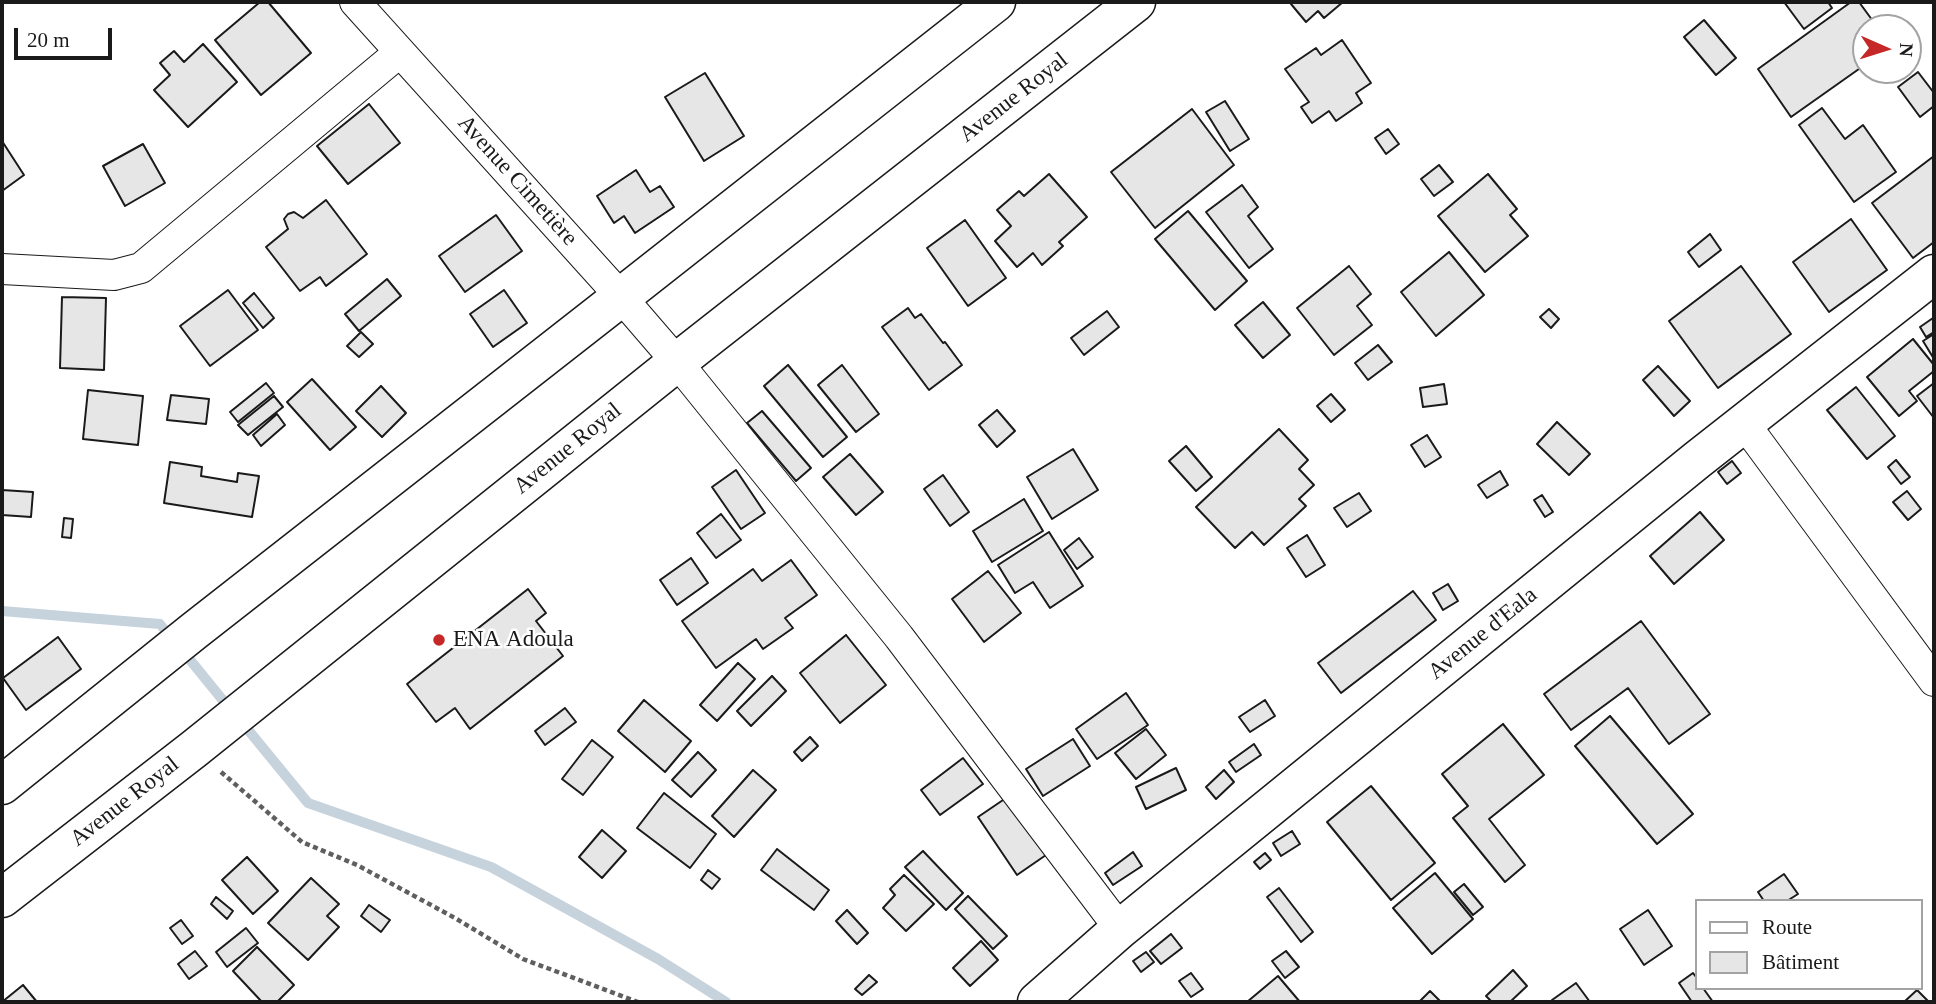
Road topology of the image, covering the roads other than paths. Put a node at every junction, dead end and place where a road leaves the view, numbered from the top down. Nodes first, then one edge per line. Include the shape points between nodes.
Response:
1 (355, 2) edge
2 (996, 2) edge
3 (1136, 2) edge
4 (400, 52) junction
5 (2, 269) edge
6 (1934, 274) edge
7 (621, 297) junction
8 (677, 362) junction
9 (1744, 423) junction
10 (1934, 681) edge
11 (2, 785) edge
12 (2, 898) edge
13 (1120, 929) junction
14 (1037, 1002) edge

1 - 4 street, Avenue Cimetière
2 - 7 street
3 - 8 street, Avenue Royal
4 - 5 street via 141,268 114,275
4 - 7 street, Avenue Cimetière
6 - 9 street, Avenue d'Eala
7 - 8 street, Avenue Cimetière
7 - 11 street
8 - 12 street, Avenue Royal
8 - 13 street, Avenue Cimetière via 899,637
9 - 10 street
9 - 13 street, Avenue d'Eala
13 - 14 street, Avenue d'Eala

